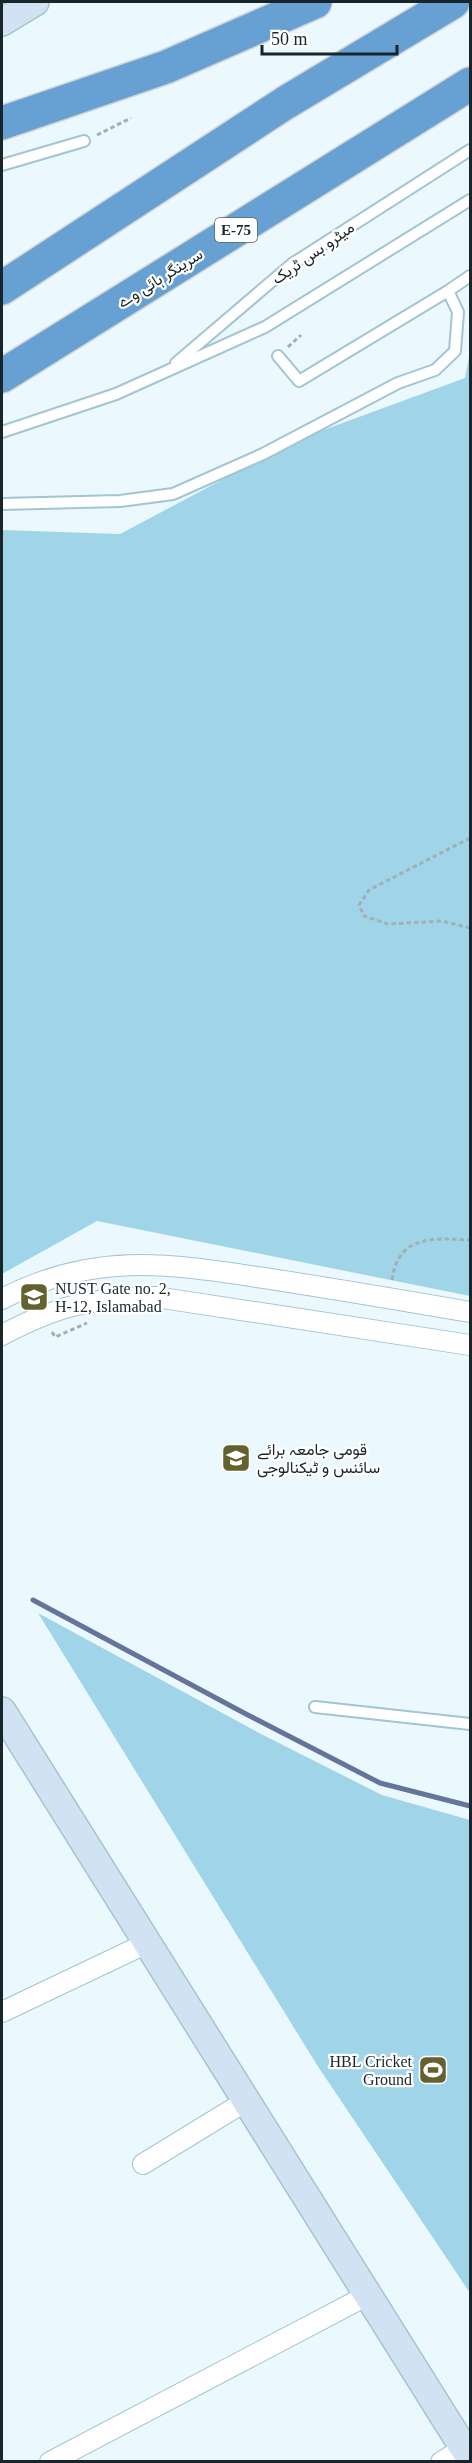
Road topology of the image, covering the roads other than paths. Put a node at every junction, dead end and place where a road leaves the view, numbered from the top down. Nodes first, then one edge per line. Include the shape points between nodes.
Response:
1 (35, 2) edge
2 (315, 2) edge
3 (453, 2) edge
4 (2, 22) edge
5 (471, 84) edge
6 (2, 123) edge
7 (84, 141) road end
8 (471, 150) edge
9 (2, 165) edge
10 (471, 200) edge
11 (471, 276) edge
12 (2, 288) edge
13 (448, 291) junction
14 (278, 356) dead end
15 (167, 371) junction
16 (2, 376) edge
17 (2, 432) edge
18 (2, 504) edge
19 (2, 1299) edge
20 (471, 1312) edge
21 (2, 1335) edge
22 (471, 1345) edge
23 (315, 1707) dead end
24 (2, 1711) edge
25 (471, 1724) edge
26 (146, 1944) junction
27 (2, 2012) edge
28 (246, 2101) junction
29 (143, 2164) dead end
30 (368, 2295) junction
31 (459, 2456) edge
32 (50, 2462) edge

1 - 4 main road
2 - 6 highway via 166,67
3 - 12 highway via 285,103
5 - 16 highway, سرینگر ہائی وے / E-75
7 - 9 lane
8 - 15 lane, میٹرو بس ٹریک via 292,264
10 - 15 lane, میٹرو بس ٹریک via 265,327
11 - 13 lane
13 - 14 lane via 299,381
13 - 18 lane via 458,312 454,351 435,370 398,383 263,454 172,494 120,501
15 - 17 lane, میٹرو بس ٹریک via 116,394
19 - 20 street via 58,1276 132,1264 174,1265
21 - 22 street via 42,1314 96,1300 156,1297
23 - 25 lane
24 - 26 main road
26 - 27 street
26 - 28 main road
28 - 29 street
28 - 30 main road
30 - 31 main road
30 - 32 street

